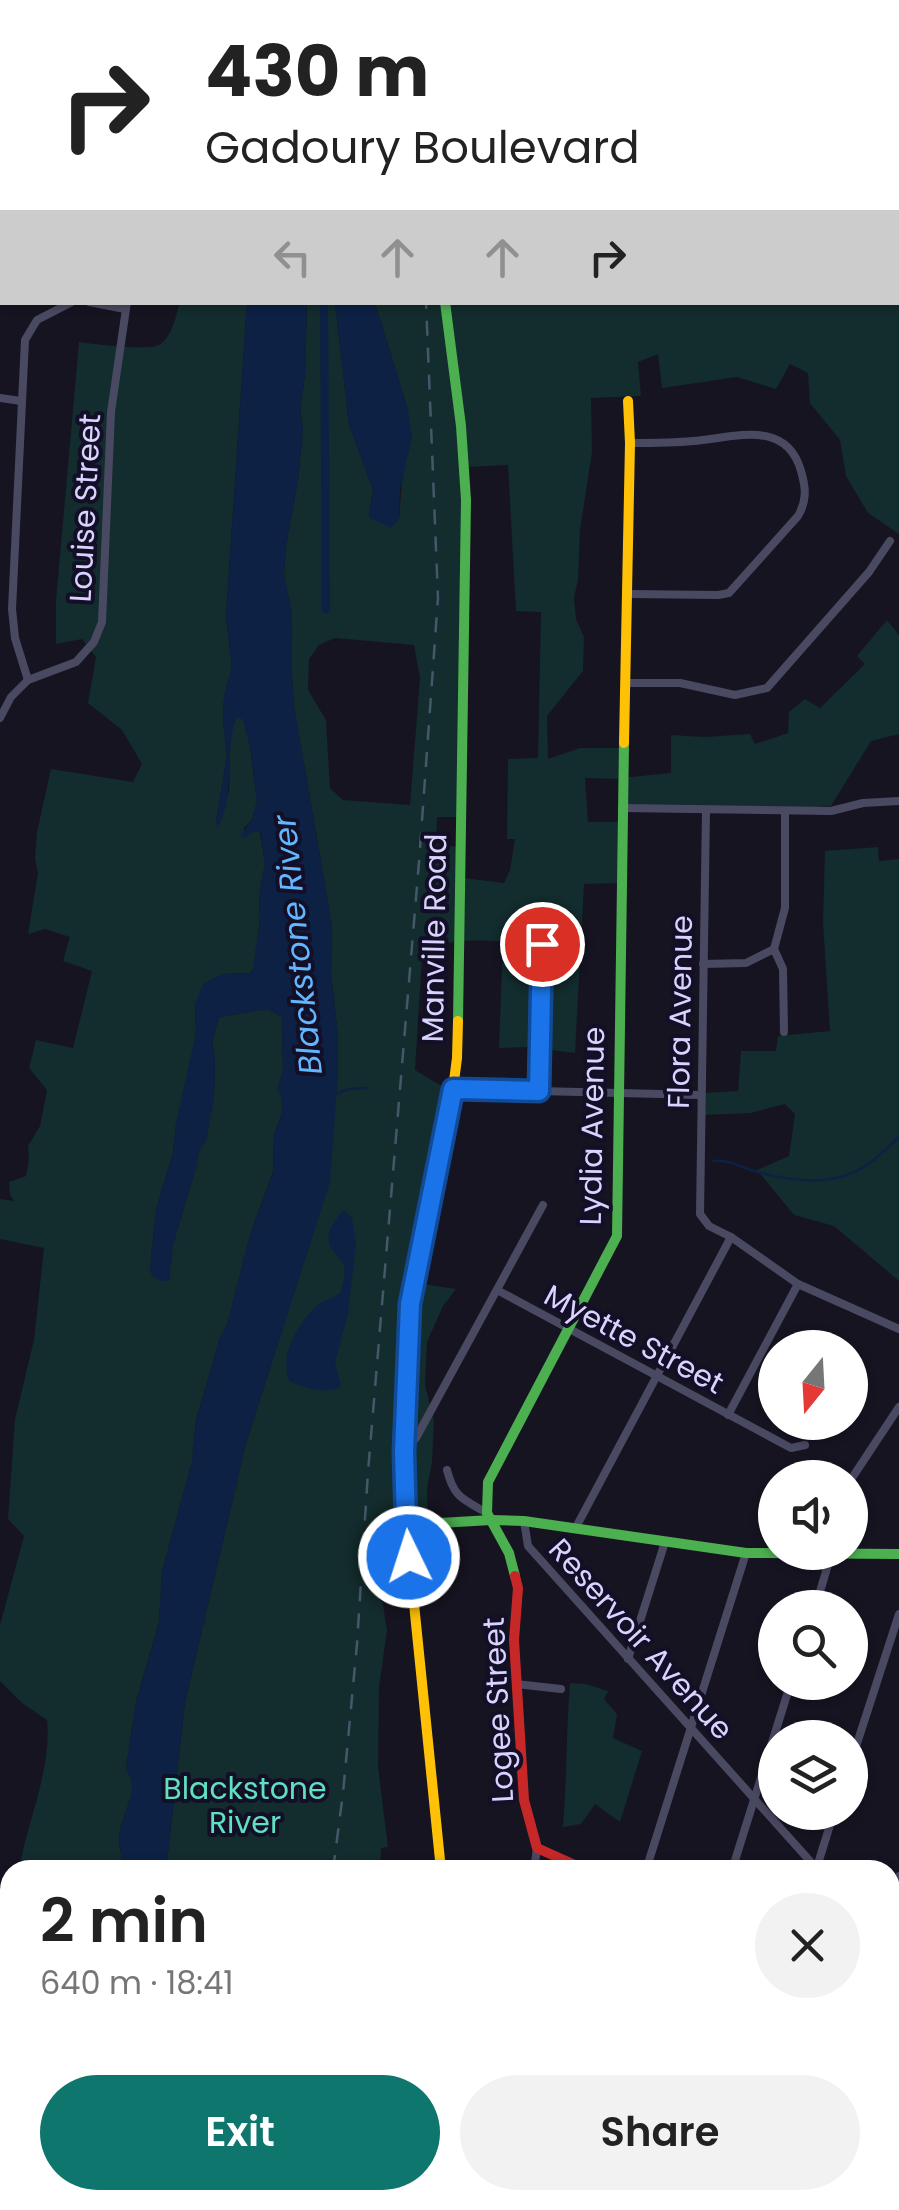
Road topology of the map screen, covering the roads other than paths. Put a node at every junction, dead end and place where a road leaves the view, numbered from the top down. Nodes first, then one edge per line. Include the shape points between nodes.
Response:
1 (66, 305) edge
2 (444, 305) edge
3 (126, 306) edge
4 (0, 398) edge
5 (21, 401) junction
6 (628, 401) dead end
7 (630, 443) junction
8 (890, 542) dead end
9 (0, 591) edge
10 (13, 591) junction
11 (628, 594) junction
12 (28, 680) junction
13 (626, 683) junction
14 (0, 718) edge
15 (899, 801) edge
16 (622, 808) junction
17 (706, 810) junction
18 (785, 811) junction
19 (543, 908) dead end
20 (774, 949) junction
21 (704, 964) junction
22 (784, 1032) dead end
23 (453, 1089) junction
24 (539, 1091) junction
25 (618, 1092) junction
26 (700, 1095) junction
27 (543, 1205) dead end
28 (732, 1237) junction
29 (798, 1284) junction
30 (497, 1290) junction
31 (569, 1328) junction
32 (899, 1330) edge
33 (656, 1376) junction
34 (899, 1407) edge
35 (728, 1415) junction
36 (805, 1445) dead end
37 (404, 1452) junction
38 (864, 1460) edge
39 (447, 1470) dead end
40 (489, 1516) junction
41 (524, 1522) junction
42 (406, 1524) junction
43 (575, 1529) junction
44 (665, 1542) junction
45 (746, 1554) junction
46 (758, 1554) edge
47 (868, 1554) edge
48 (899, 1554) edge
49 (899, 1614) edge
50 (628, 1659) junction
51 (516, 1684) junction
52 (561, 1689) dead end
53 (785, 1700) edge
54 (865, 1720) edge
55 (692, 1730) junction
56 (754, 1800) junction
57 (828, 1830) edge
58 (537, 1848) junction
59 (440, 1860) edge
60 (535, 1860) edge
61 (564, 1860) edge
62 (649, 1860) edge
63 (735, 1860) edge
64 (807, 1860) edge
65 (819, 1860) edge

1 - 5 street via 37,320 24,340
2 - 23 street, Manville Road via 466,500
3 - 12 street, Louise Street via 111,412 102,622 76,662
4 - 5 street
5 - 10 street
6 - 7 street, Lydia Avenue
7 - 11 street, Lydia Avenue
7 - 11 street via 768,436 792,452 806,497 798,516 729,593
8 - 13 street via 767,688 734,695 680,683
9 - 10 street
10 - 12 street via 12,624
11 - 13 street, Lydia Avenue
12 - 14 street
13 - 16 street, Lydia Avenue
15 - 18 street
16 - 17 street
16 - 25 street, Lydia Avenue
17 - 18 street
17 - 21 street, Flora Avenue
18 - 20 street via 785,908
19 - 24 street
20 - 21 street via 746,963
20 - 22 street via 783,969
21 - 26 street, Flora Avenue
23 - 24 street
23 - 37 street, Manville Road via 410,1304
24 - 25 street
25 - 26 street
25 - 31 street, Lydia Avenue via 617,1236
26 - 28 street, Flora Avenue via 700,1214
27 - 30 street
28 - 29 street
28 - 33 street
29 - 32 street
29 - 35 street
30 - 31 street, Myette Street
30 - 37 street
31 - 33 street, Myette Street
31 - 40 street, Lydia Avenue via 488,1482
33 - 35 street, Myette Street
33 - 43 street
34 - 38 street
35 - 36 street, Myette Street via 791,1448
37 - 42 street, Manville Road
39 - 40 street, Logee Street via 452,1489
40 - 41 street
40 - 42 street
40 - 51 street, Logee Street via 518,1588
41 - 43 street
41 - 50 street, Reservoir Avenue via 528,1546
42 - 59 street, Manville Road
43 - 44 street
44 - 45 street
44 - 50 street
45 - 46 street
45 - 55 street
47 - 48 street
49 - 54 street
50 - 55 street, Reservoir Avenue
51 - 52 street
51 - 58 street, Logee Street via 524,1800
53 - 56 street
55 - 56 street, Reservoir Avenue
55 - 62 street
56 - 63 street
56 - 64 street, Reservoir Avenue
57 - 65 street
58 - 60 street
58 - 61 street

